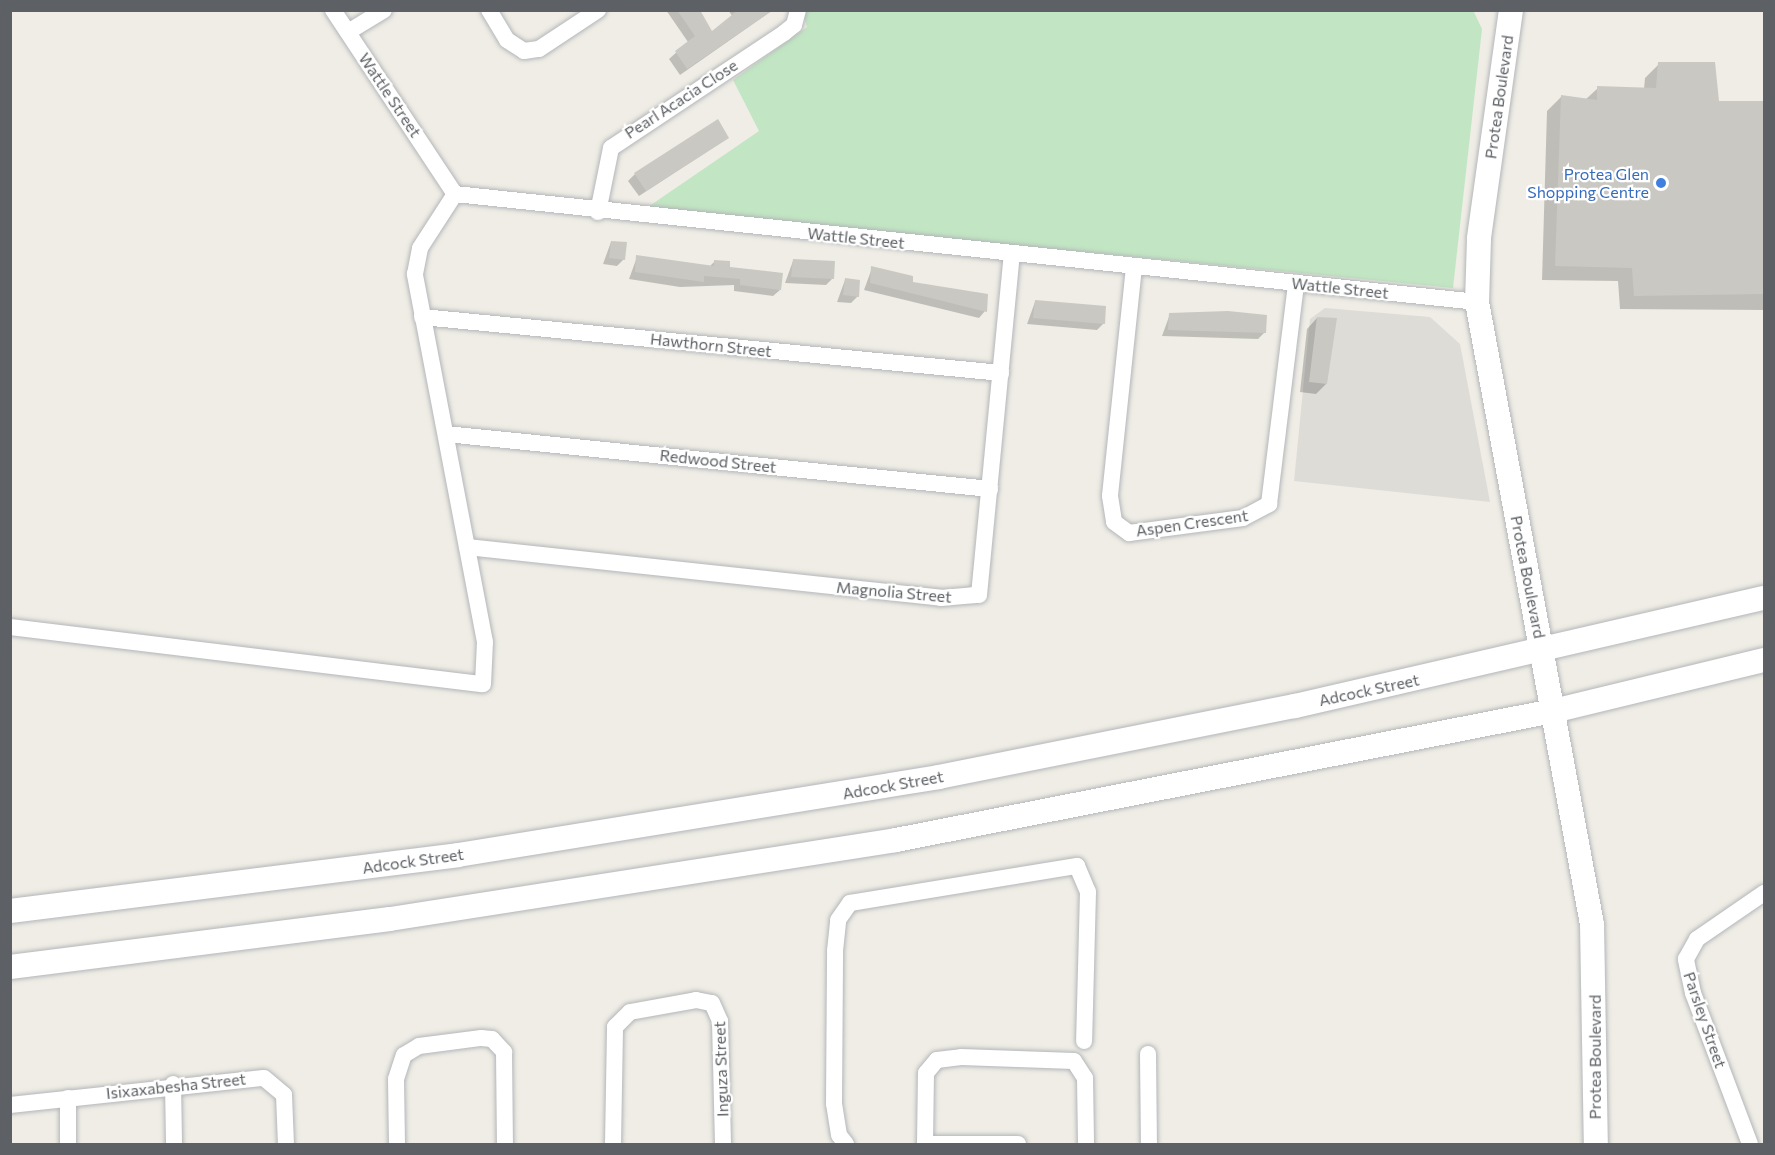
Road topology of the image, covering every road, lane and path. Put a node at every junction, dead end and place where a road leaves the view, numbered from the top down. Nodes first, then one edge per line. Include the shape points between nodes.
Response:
1 (333, 10) edge
2 (384, 10) edge
3 (489, 10) edge
4 (598, 10) edge
5 (798, 10) edge
6 (1511, 10) edge
7 (348, 32) junction
8 (455, 194) junction
9 (598, 212) junction
10 (1012, 255) junction
11 (1134, 267) junction
12 (1296, 284) junction
13 (1477, 302) junction
14 (422, 317) junction
15 (1001, 373) junction
16 (446, 434) junction
17 (990, 489) junction
18 (467, 547) junction
19 (1764, 598) edge
20 (10, 627) edge
21 (1543, 652) junction
22 (1764, 660) edge
23 (1553, 711) junction
24 (1764, 893) edge
25 (10, 911) edge
26 (10, 968) edge
27 (1084, 1041) dead end
28 (1148, 1054) dead end
29 (173, 1084) junction
30 (68, 1098) junction
31 (10, 1105) edge
32 (68, 1144) edge
33 (174, 1144) edge
34 (286, 1144) edge
35 (397, 1144) edge
36 (505, 1144) edge
37 (613, 1144) edge
38 (723, 1144) edge
39 (846, 1144) edge
40 (925, 1144) edge
41 (1018, 1144) edge
42 (1086, 1144) edge
43 (1149, 1144) edge
44 (1596, 1144) edge
45 (1750, 1144) edge

1 - 7 street, Wattle Street
2 - 7 street
3 - 4 street via 507,40 524,51 539,49
5 - 9 street, Pearl Acacia Close via 794,25 610,148
6 - 13 main road, Protea Boulevard via 1479,239
7 - 8 street, Wattle Street
8 - 9 street, Wattle Street
8 - 14 street via 442,208 416,261
9 - 10 street, Wattle Street
10 - 11 street, Wattle Street
10 - 15 street, Magnolia Street
11 - 12 street, Wattle Street
11 - 12 street, Aspen Crescent via 1110,496 1114,522 1129,533 1243,518 1269,504
12 - 13 street, Wattle Street
13 - 21 main road, Protea Boulevard
14 - 15 street, Hawthorn Street
14 - 16 street
15 - 17 street, Magnolia Street
16 - 17 street, Redwood Street
16 - 18 street
17 - 18 street, Magnolia Street via 979,596 955,598
18 - 20 street via 487,657 483,684
19 - 21 main road, Adcock Street
21 - 23 main road, Protea Boulevard
21 - 25 main road, Adcock Street via 1162,734 742,811 458,855
22 - 23 main road
23 - 26 main road via 1062,810 705,874 204,946
23 - 44 main road, Protea Boulevard via 1593,938
24 - 45 street, Parsley Street via 1697,939 1686,960 1693,993
27 - 39 street via 1088,892 1083,871 1077,866 850,903 838,921 836,951 834,1104 839,1135
28 - 43 street
29 - 30 street, Isixaxabesha Street
29 - 33 street
29 - 34 street, Isixaxabesha Street via 273,1081 284,1095
30 - 31 street, Isixaxabesha Street
30 - 32 street
35 - 36 street via 396,1079 404,1055 419,1047 480,1038 492,1039 504,1052
37 - 38 street, Inguza Street via 615,1027 630,1012 696,1000 712,1003 719,1013
40 - 41 street
40 - 42 street via 930,1067 946,1058 1074,1061 1085,1078

